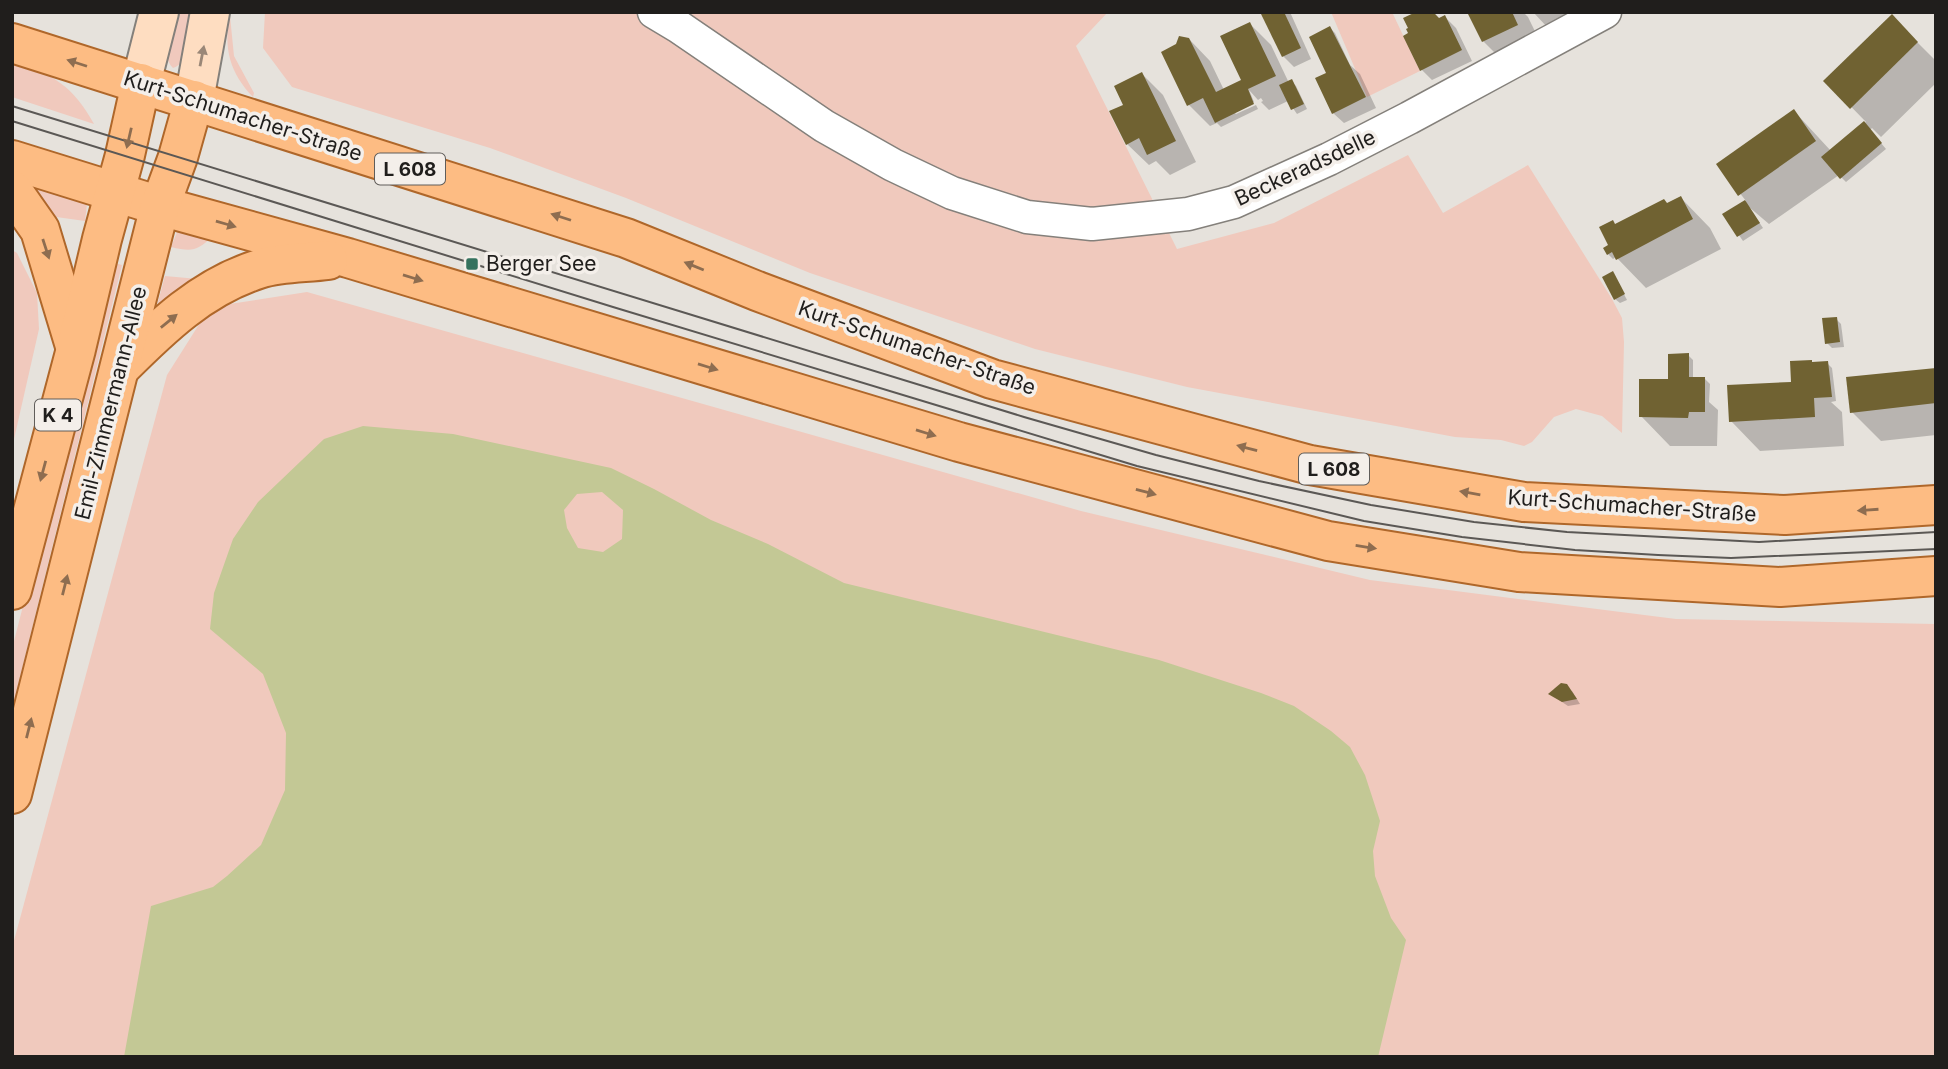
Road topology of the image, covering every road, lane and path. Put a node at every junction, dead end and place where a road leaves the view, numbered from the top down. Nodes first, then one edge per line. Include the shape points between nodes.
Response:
1 (159, 12) edge
2 (211, 12) edge
3 (654, 12) edge
4 (1605, 12) edge
5 (12, 43) edge
6 (141, 83) junction
7 (194, 100) junction
8 (12, 160) edge
9 (12, 190) edge
10 (116, 192) junction
11 (160, 206) junction
12 (348, 258) junction
13 (76, 349) junction
14 (120, 368) junction
15 (1936, 505) edge
16 (1936, 576) edge
17 (12, 590) edge
18 (12, 794) edge

1 - 6 main road, K 4
7 -> 2 main road, Emil-Zimmermann-Allee / K 4
3 - 4 street, Beckeradsdelle via 824,125 952,193 1027,217 1093,224 1188,214 1234,202 1409,118
6 -> 5 main road, Kurt-Schumacher-Straße / L 608
6 - 7 main road, Kurt-Schumacher-Straße / L 608
6 -> 10 main road, K 4
7 - 11 main road, Emil-Zimmermann-Allee / K 4
15 -> 7 main road, Kurt-Schumacher-Straße / L 608 via 1785,515 1524,502 1310,465 992,379 626,238
8 - 10 main road
9 -> 13 main road via 40,230
10 - 11 main road
10 - 13 main road, K 4
11 -> 12 main road
11 - 14 main road, Emil-Zimmermann-Allee / K 4
14 -> 12 main road via 163,324 224,282 261,268
12 -> 16 main road via 959,442 1328,541 1519,572 1780,587
13 -> 17 main road, K 4
18 -> 14 main road, Emil-Zimmermann-Allee / K 4

